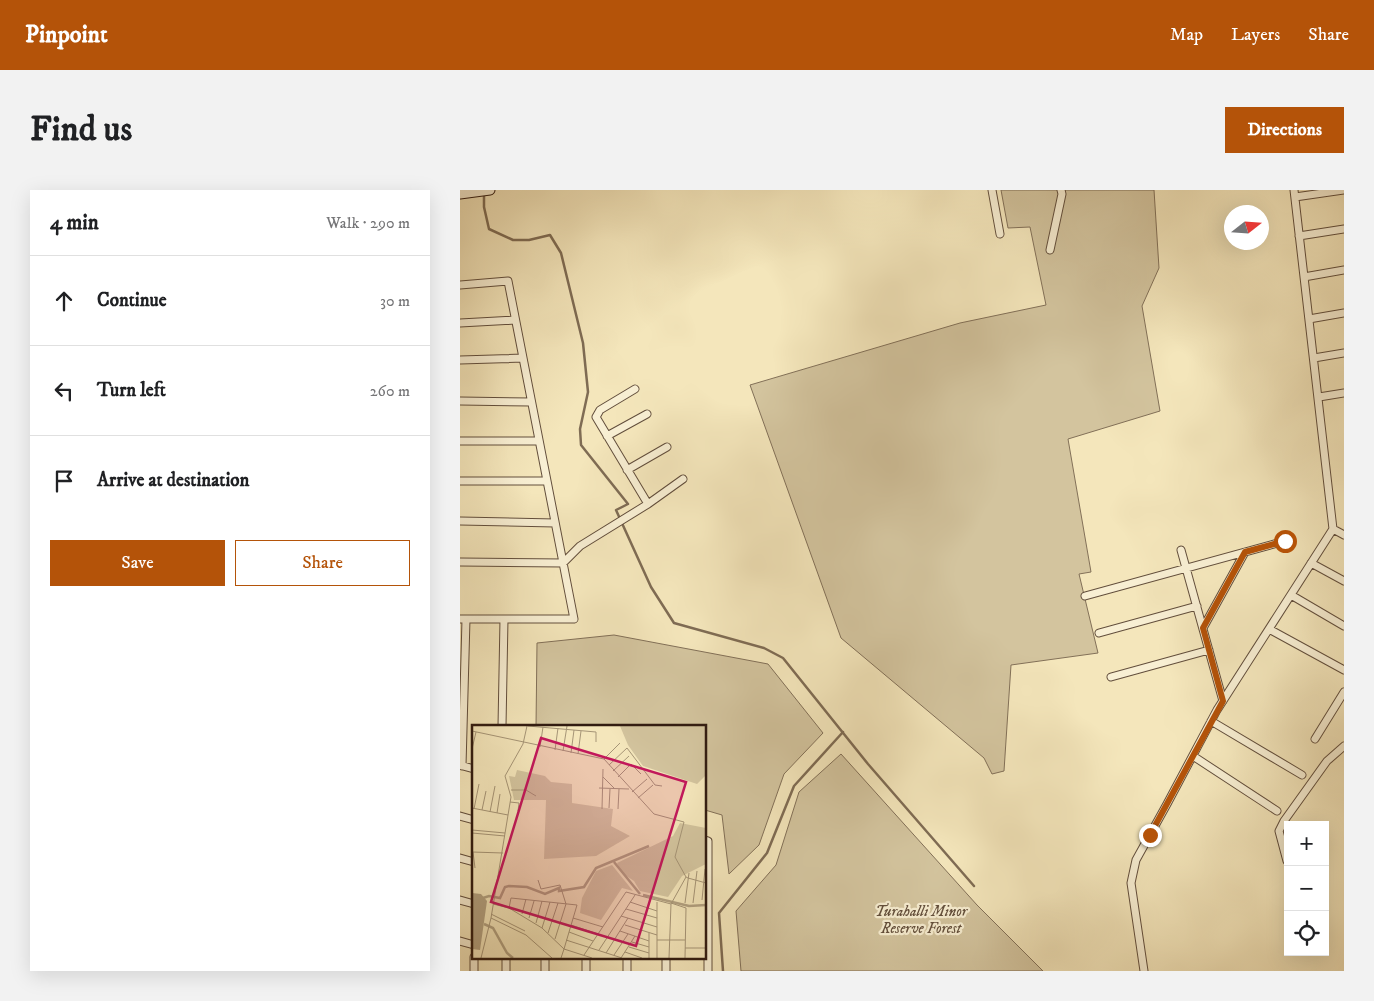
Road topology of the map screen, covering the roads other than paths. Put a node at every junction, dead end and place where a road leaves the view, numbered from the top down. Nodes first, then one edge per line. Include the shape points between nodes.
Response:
1 (490, 190) edge
2 (992, 190) edge
3 (1061, 190) edge
4 (1344, 190) edge
5 (1294, 193) edge
6 (460, 194) edge
7 (1344, 229) edge
8 (1000, 234) dead end
9 (1299, 236) junction
10 (1050, 250) dead end
11 (1344, 270) edge
12 (1304, 278) junction
13 (460, 285) edge
14 (1344, 313) edge
15 (1309, 319) junction
16 (516, 320) junction
17 (460, 323) edge
18 (1344, 353) edge
19 (523, 358) junction
20 (1314, 358) junction
21 (460, 360) edge
22 (636, 389) dead end
23 (1344, 393) edge
24 (1319, 397) junction
25 (460, 401) edge
26 (531, 402) junction
27 (646, 414) dead end
28 (607, 436) junction
29 (460, 441) edge
30 (539, 441) junction
31 (666, 447) dead end
32 (627, 470) junction
33 (683, 479) dead end
34 (460, 481) edge
35 (547, 481) junction
36 (648, 504) junction
37 (460, 521) edge
38 (555, 523) junction
39 (1333, 529) junction
40 (1344, 535) edge
41 (1285, 541) dead end
42 (1181, 550) dead end
43 (1245, 552) junction
44 (460, 562) edge
45 (563, 563) junction
46 (1311, 563) junction
47 (1186, 568) junction
48 (1344, 581) edge
49 (1290, 595) junction
50 (1085, 596) dead end
51 (1197, 606) junction
52 (463, 619) edge
53 (504, 619) junction
54 (1344, 626) edge
55 (1203, 628) junction
56 (1269, 629) junction
57 (1099, 632) dead end
58 (1209, 650) junction
59 (1344, 670) edge
60 (1111, 677) dead end
61 (1344, 692) edge
62 (1223, 701) junction
63 (1212, 721) junction
64 (502, 725) edge
65 (1315, 739) dead end
66 (1344, 746) edge
67 (1193, 756) junction
68 (461, 766) edge
69 (1302, 775) dead end
70 (1276, 811) dead end
71 (1284, 821) edge
72 (1284, 821) edge
73 (706, 840) edge
74 (1284, 848) edge
75 (706, 888) edge
76 (474, 958) edge
77 (506, 958) edge
78 (545, 958) edge
79 (586, 958) edge
80 (627, 958) edge
81 (666, 958) edge
82 (474, 971) edge
83 (506, 971) edge
84 (545, 971) edge
85 (586, 971) edge
86 (627, 971) edge
87 (666, 971) edge
88 (708, 971) edge
89 (1144, 971) edge

1 - 6 main road
2 - 8 street
3 - 10 street
4 - 5 street
5 - 9 street
7 - 9 street
9 - 12 street
11 - 12 street
12 - 15 street
13 - 16 street via 508,281
14 - 15 street
15 - 20 street
16 - 17 street
16 - 19 street
18 - 20 street
19 - 21 street
19 - 26 street
20 - 24 street
22 - 28 street via 600,410 596,417
23 - 24 street
24 - 39 street
25 - 26 street
26 - 30 street
27 - 28 street
28 - 32 street
29 - 30 street
30 - 35 street
31 - 32 street
32 - 36 street
33 - 36 street
34 - 35 street
35 - 38 street
36 - 45 street via 580,546
37 - 38 street
38 - 45 street
39 - 40 street
39 - 46 street
41 - 43 street
42 - 47 street
43 - 47 street
43 - 55 street
44 - 45 street
45 - 53 street via 574,619
46 - 48 street
46 - 49 street
47 - 50 street
47 - 51 street
49 - 54 street
49 - 56 street
51 - 55 street
51 - 57 street
52 - 53 street
52 - 68 street
53 - 64 street
55 - 58 street
56 - 59 street
56 - 62 street
58 - 60 street
58 - 62 street
61 - 65 street
62 - 63 street
63 - 67 street
63 - 69 street
66 - 72 street via 1327,761
67 - 70 street
67 - 89 street via 1136,860 1131,883
71 - 74 street via 1279,831
73 - 75 street
75 - 88 street
76 - 82 street
77 - 83 street
78 - 84 street
79 - 85 street
80 - 86 street
81 - 87 street

